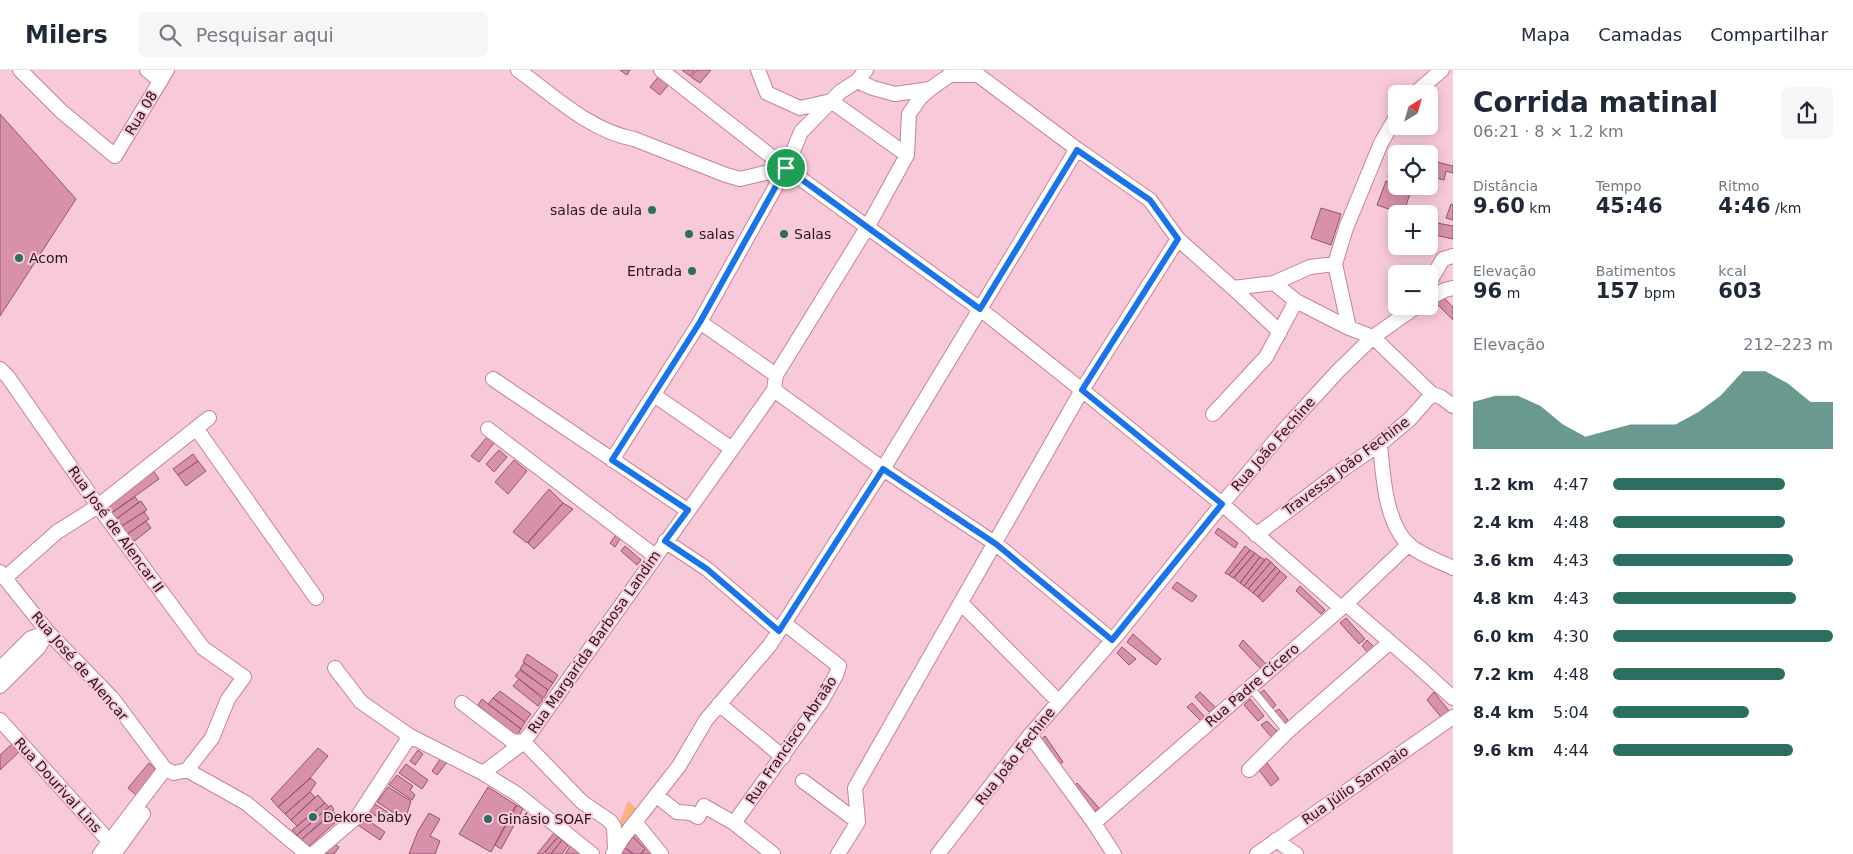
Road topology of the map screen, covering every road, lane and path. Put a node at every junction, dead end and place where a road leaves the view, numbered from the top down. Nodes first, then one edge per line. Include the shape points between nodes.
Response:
1 (20, 70) edge
2 (147, 70) edge
3 (518, 70) edge
4 (661, 70) edge
5 (758, 70) edge
6 (866, 70) edge
7 (1442, 70) edge
8 (163, 76) edge
9 (857, 81) junction
10 (1424, 85) edge
11 (930, 89) junction
12 (831, 101) junction
13 (1388, 132) edge
14 (1077, 150) junction
15 (907, 155) junction
16 (786, 168) junction
17 (868, 226) junction
18 (1178, 239) junction
19 (1453, 256) edge
20 (1335, 264) junction
21 (1438, 269) edge
22 (1274, 283) junction
23 (1233, 288) junction
24 (1453, 288) edge
25 (1438, 294) edge
26 (1296, 301) junction
27 (980, 309) junction
28 (1404, 315) edge
29 (700, 322) junction
30 (1349, 328) junction
31 (1280, 332) junction
32 (1373, 337) junction
33 (0, 369) edge
34 (776, 375) junction
35 (493, 380) dead end
36 (774, 390) junction
37 (1082, 390) junction
38 (1432, 394) junction
39 (654, 395) junction
40 (1453, 406) edge
41 (1213, 414) dead end
42 (209, 418) dead end
43 (196, 428) junction
44 (488, 429) dead end
45 (1380, 444) junction
46 (732, 449) junction
47 (612, 460) junction
48 (883, 469) junction
49 (1222, 504) junction
50 (98, 506) junction
51 (688, 510) junction
52 (1256, 535) junction
53 (665, 541) junction
54 (996, 544) junction
55 (1408, 544) junction
56 (655, 556) junction
57 (1453, 568) edge
58 (3, 575) edge
59 (316, 598) dead end
60 (961, 603) junction
61 (1343, 606) junction
62 (782, 627) junction
63 (48, 632) junction
64 (1112, 640) junction
65 (1390, 642) junction
66 (335, 668) dead end
67 (0, 669) edge
68 (0, 686) edge
69 (1250, 687) junction
70 (1453, 698) edge
71 (1058, 701) junction
72 (462, 703) dead end
73 (719, 704) junction
74 (1453, 717) edge
75 (0, 720) edge
76 (1287, 732) junction
77 (1030, 735) junction
78 (410, 736) junction
79 (524, 742) junction
80 (782, 757) junction
81 (1248, 770) dead end
82 (175, 771) junction
83 (483, 773) junction
84 (803, 782) dead end
85 (657, 796) junction
86 (635, 822) junction
87 (858, 822) junction
88 (734, 823) junction
89 (1094, 823) junction
90 (1276, 840) junction
91 (114, 849) edge
92 (614, 852) edge
93 (100, 854) edge
94 (307, 854) edge
95 (313, 854) edge
96 (592, 854) edge
97 (661, 854) edge
98 (773, 854) edge
99 (838, 854) edge
100 (938, 854) edge
101 (1114, 854) edge
102 (1257, 854) edge
103 (1296, 854) edge

1 - 8 street, Rua 08 via 61,111 115,156
2 - 8 street
3 - 16 street via 590,122 622,137 740,179
4 - 16 street
5 - 12 street via 767,93 800,108
6 - 9 street
7 - 10 street
9 - 11 street via 895,94
9 - 12 street
11 - 14 street via 950,75 978,75
11 - 15 street, Rua Margarida Barbosa Landim via 910,114
12 - 15 street
12 - 16 street via 801,132
13 - 20 street via 1346,228
14 - 18 street via 1150,200
14 - 27 street
15 - 17 street, Rua Margarida Barbosa Landim
16 - 17 street
16 - 29 street
17 - 27 street
17 - 34 street, Rua Margarida Barbosa Landim
18 - 23 street
18 - 37 street
19 - 21 street via 1444,259
20 - 22 street via 1310,266
20 - 30 street
22 - 23 street
22 - 26 street
23 - 31 street
24 - 25 street
26 - 30 street
26 - 31 street
27 - 37 street
27 - 48 street
28 - 32 street, Rua João Fechine
29 - 34 street
29 - 39 street
30 - 32 street
31 - 41 street via 1266,357
32 - 38 street
32 - 49 street, Rua João Fechine via 1285,429
33 - 50 street, Rua José de Alencar II
34 - 36 street, Rua Margarida Barbosa Landim
35 - 47 street
36 - 46 street, Rua Margarida Barbosa Landim
36 - 48 street
37 - 49 street
37 - 54 street
38 - 40 street
38 - 45 street, Travessa João Fechine
39 - 46 street
39 - 47 street
42 - 43 street
43 - 50 street
43 - 59 street
44 - 56 street
45 - 52 street, Travessa João Fechine
45 - 55 street via 1388,505 1398,530
46 - 51 street, Rua Margarida Barbosa Landim
47 - 51 street
48 - 54 street
48 - 62 street
49 - 52 street
49 - 64 street, Rua João Fechine
50 - 58 street via 57,532
50 - 82 street, Rua José de Alencar II via 203,648 244,677 228,699 212,738
51 - 53 street, Rua Margarida Barbosa Landim
52 - 61 street
53 - 56 street, Rua Margarida Barbosa Landim
53 - 62 street
54 - 60 street
54 - 64 street
55 - 57 street
55 - 61 street, Rua Padre Cícero
56 - 79 street, Rua Margarida Barbosa Landim
58 - 63 street, Rua José de Alencar
60 - 71 street
60 - 87 street via 855,788
61 - 65 street
61 - 69 street, Rua Padre Cícero
62 - 73 street
62 - 80 street, Rua Francisco Abraão via 839,666 821,702
63 - 67 street via 31,638
63 - 68 street via 39,647
63 - 82 street, Rua José de Alencar via 112,698
64 - 71 street, Rua João Fechine
65 - 70 street
65 - 76 street
66 - 78 street via 361,702
69 - 76 lane
69 - 89 street, Rua Padre Cícero
71 - 77 street, Rua João Fechine
72 - 79 street via 512,741
73 - 80 street
73 - 85 street
74 - 90 street, Rua Júlio Sampaio
75 - 91 street, Rua Dourival Lins
76 - 81 street
77 - 89 street
77 - 100 street, Rua João Fechine
78 - 83 street
78 - 95 street via 358,816
79 - 83 street, Rua Margarida Barbosa Landim
79 - 92 street via 582,802 610,821 614,827
80 - 88 street, Rua Francisco Abraão
82 - 91 street
82 - 94 street, Rua José de Alencar via 246,803
83 - 96 street via 517,794
84 - 87 street
85 - 86 street
85 - 88 street via 677,812 692,813 698,817 704,806
86 - 92 street
86 - 97 street
87 - 99 street
88 - 98 street
89 - 101 street
90 - 102 street, Rua Júlio Sampaio
90 - 103 street
91 - 93 street

